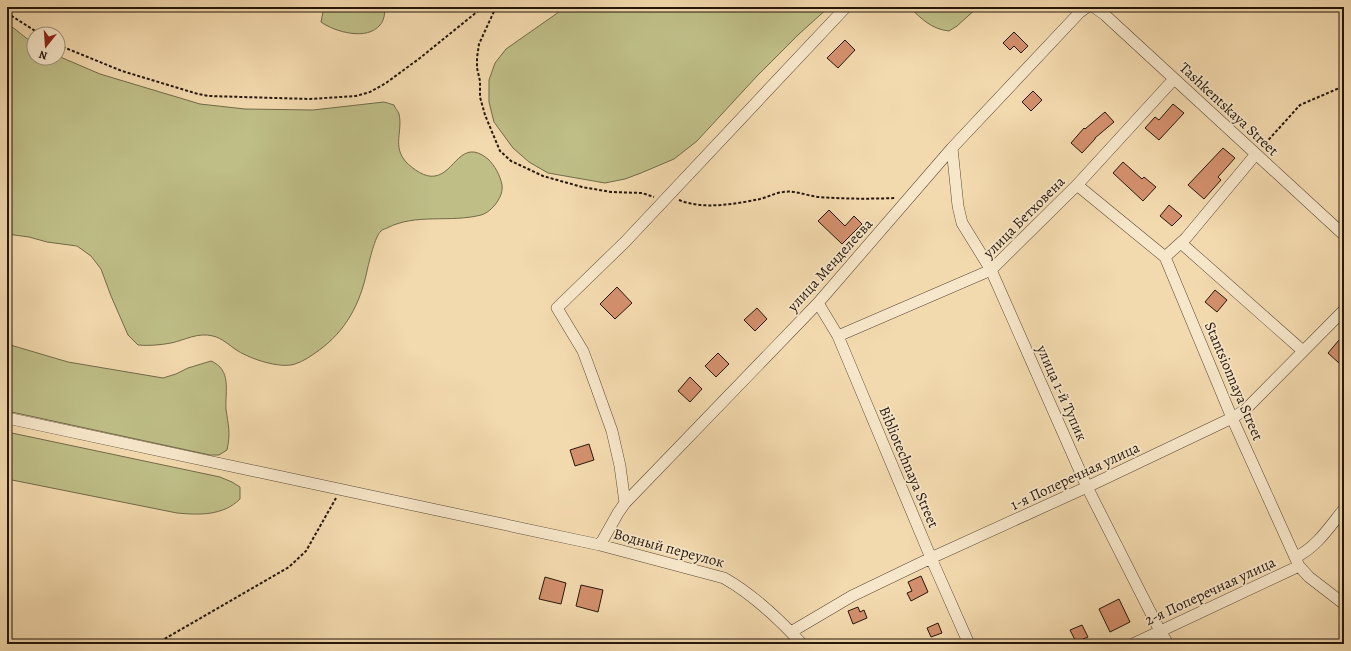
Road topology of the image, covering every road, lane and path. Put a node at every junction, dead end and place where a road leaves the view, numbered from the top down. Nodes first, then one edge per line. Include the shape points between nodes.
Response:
1 (483, 7) edge
2 (496, 7) edge
3 (846, 7) edge
4 (1087, 7) edge
5 (1094, 7) edge
6 (7, 13) edge
7 (27, 26) edge
8 (66, 48) edge
9 (1174, 79) junction
10 (1344, 86) edge
11 (952, 148) junction
12 (1256, 154) junction
13 (1077, 186) junction
14 (909, 198) junction
15 (666, 199) junction
16 (1344, 235) edge
17 (1181, 243) junction
18 (1165, 257) junction
19 (991, 270) junction
20 (818, 303) junction
21 (1344, 310) edge
22 (838, 336) junction
23 (1304, 351) junction
24 (7, 418) edge
25 (1232, 418) junction
26 (1087, 487) junction
27 (341, 490) junction
28 (625, 502) junction
29 (1344, 509) edge
30 (600, 545) junction
31 (931, 558) junction
32 (1298, 562) junction
33 (1344, 604) edge
34 (1160, 631) junction
35 (791, 632) junction
36 (156, 644) edge
37 (802, 644) edge
38 (969, 644) edge
39 (1133, 644) edge
40 (1168, 644) edge

1 - 8 path via 386,83 356,96 310,99 209,96 122,71
2 - 15 path via 479,44 477,68 480,97 500,151 511,161 543,176 582,187 611,192 642,193
3 - 15 street
4 - 11 street, улица Менделеева
5 - 9 street, Tashkentskaya Street
6 - 7 path
9 - 12 street, Tashkentskaya Street
9 - 13 street, улица Бетховена
10 - 12 path via 1300,105
11 - 14 street, улица Менделеева
11 - 19 street, улица 1-й Тупик via 959,215
12 - 16 street, Tashkentskaya Street
12 - 17 street
13 - 18 street, Stantsionnaya Street
13 - 19 street, улица Бетховена
14 - 15 path via 851,199 783,192 760,199 705,206
14 - 20 street, улица Менделеева
15 - 28 street via 557,308 572,330 596,385 612,431
17 - 18 street
17 - 23 street
18 - 25 street, Stantsionnaya Street
19 - 22 street, улица Бетховена
19 - 26 street, улица 1-й Тупик
20 - 22 street, Bibliotechnaya Street
20 - 28 street, улица Менделеева
21 - 23 street, 1-я Поперечная улица
22 - 31 street, Bibliotechnaya Street
23 - 25 street, 1-я Поперечная улица via 1245,410
24 - 27 street, Водный переулок
25 - 26 street, 1-я Поперечная улица
25 - 32 street, Stantsionnaya Street
26 - 31 street, 1-я Поперечная улица
26 - 34 street, улица 1-й Тупик
27 - 30 street, Водный переулок
27 - 36 path via 306,551 288,567
28 - 30 street, улица Менделеева
29 - 32 street, 2-я Поперечная улица
30 - 35 street, Водный переулок via 724,578 765,607
31 - 35 street, 1-я Поперечная улица via 852,596
31 - 38 street, Bibliotechnaya Street
32 - 33 street, Stantsionnaya Street via 1309,577
32 - 34 street, 2-я Поперечная улица
34 - 39 street, 2-я Поперечная улица
34 - 40 street, улица 1-й Тупик
35 - 37 street, Водный переулок

